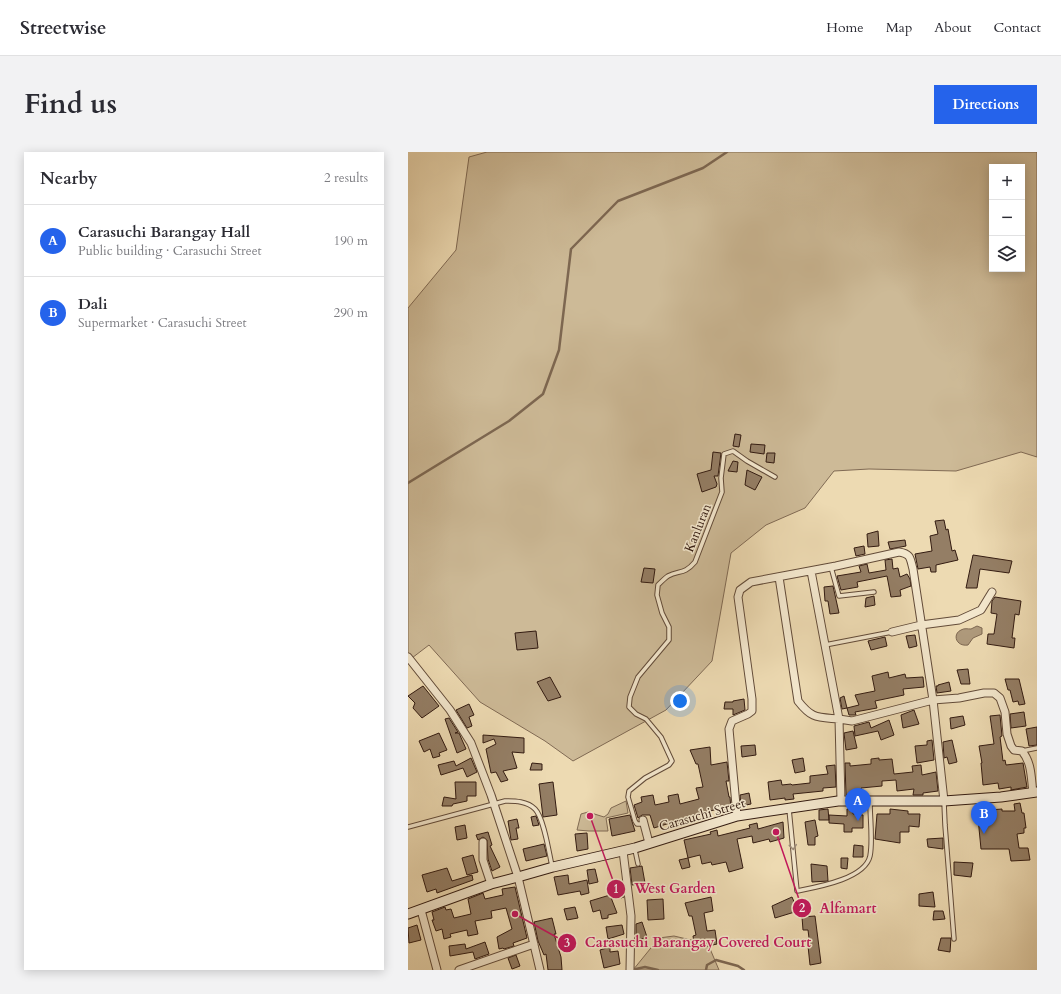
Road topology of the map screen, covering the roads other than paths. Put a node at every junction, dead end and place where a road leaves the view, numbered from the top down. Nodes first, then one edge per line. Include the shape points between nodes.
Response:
1 (775, 477) dead end
2 (831, 567) junction
3 (811, 571) junction
4 (779, 577) junction
5 (874, 592) dead end
6 (992, 592) dead end
7 (921, 625) junction
8 (892, 632) joint
9 (825, 645) junction
10 (408, 657) edge
11 (933, 700) junction
12 (839, 719) junction
13 (1037, 748) edge
14 (1022, 751) junction
15 (1035, 793) edge
16 (841, 801) junction
17 (870, 801) junction
18 (944, 801) junction
19 (494, 804) junction
20 (789, 808) junction
21 (737, 816) junction
22 (643, 822) joint
23 (408, 827) edge
24 (483, 842) dead end
25 (650, 843) junction
26 (635, 848) junction
27 (623, 851) junction
28 (638, 864) dead end
29 (553, 867) junction
30 (518, 877) junction
31 (491, 884) junction
32 (421, 910) junction
33 (408, 914) edge
34 (954, 939) dead end
35 (534, 944) junction
36 (437, 970) edge
37 (459, 970) edge
38 (540, 970) edge
39 (630, 970) edge

1 - 22 lane, Kanluran via 734,451 724,454 722,492 695,562 682,572 669,575 658,585 657,595 669,627 669,640 638,677 630,697 629,708 646,719 660,737 672,761 629,791 628,797 635,821 637,824
2 - 3 street
2 - 5 lane via 839,596
2 - 7 street via 899,552 906,553 910,557 913,569
3 - 4 street
3 - 9 street
4 - 12 street via 798,701 815,717
4 - 21 street via 752,582 740,590 738,597 752,711 732,721 729,729
6 - 7 street via 981,610 959,620
7 - 8 street
7 - 11 street
8 - 9 lane
9 - 12 street
10 - 19 street via 450,710 470,743
11 - 12 street via 852,721
11 - 14 street via 994,693 1000,698 1005,712 1011,746 1014,750
11 - 18 street
12 - 16 street
13 - 14 lane
14 - 15 street via 1029,764
15 - 18 street, Carasuchi Street
16 - 17 street, Carasuchi Street
16 - 20 street, Carasuchi Street
17 - 18 street, Carasuchi Street
20 -> 17 lane via 797,891 839,881 864,868 870,858 871,849
18 - 34 lane
19 - 23 lane
19 - 29 lane via 517,800 535,809 540,818
19 - 30 street
20 - 21 street, Carasuchi Street
21 - 25 street, Carasuchi Street
22 - 25 street
24 - 31 street via 483,860
25 - 26 street, Carasuchi Street
26 - 27 street, Carasuchi Street
26 - 28 lane
27 - 29 street, Carasuchi Street
27 - 39 street via 630,916
29 - 30 street, Carasuchi Street
30 - 31 street, Carasuchi Street
30 - 35 street
31 - 32 street, Carasuchi Street
32 - 33 street, Carasuchi Street
32 - 36 street
35 - 37 street
35 - 38 street

